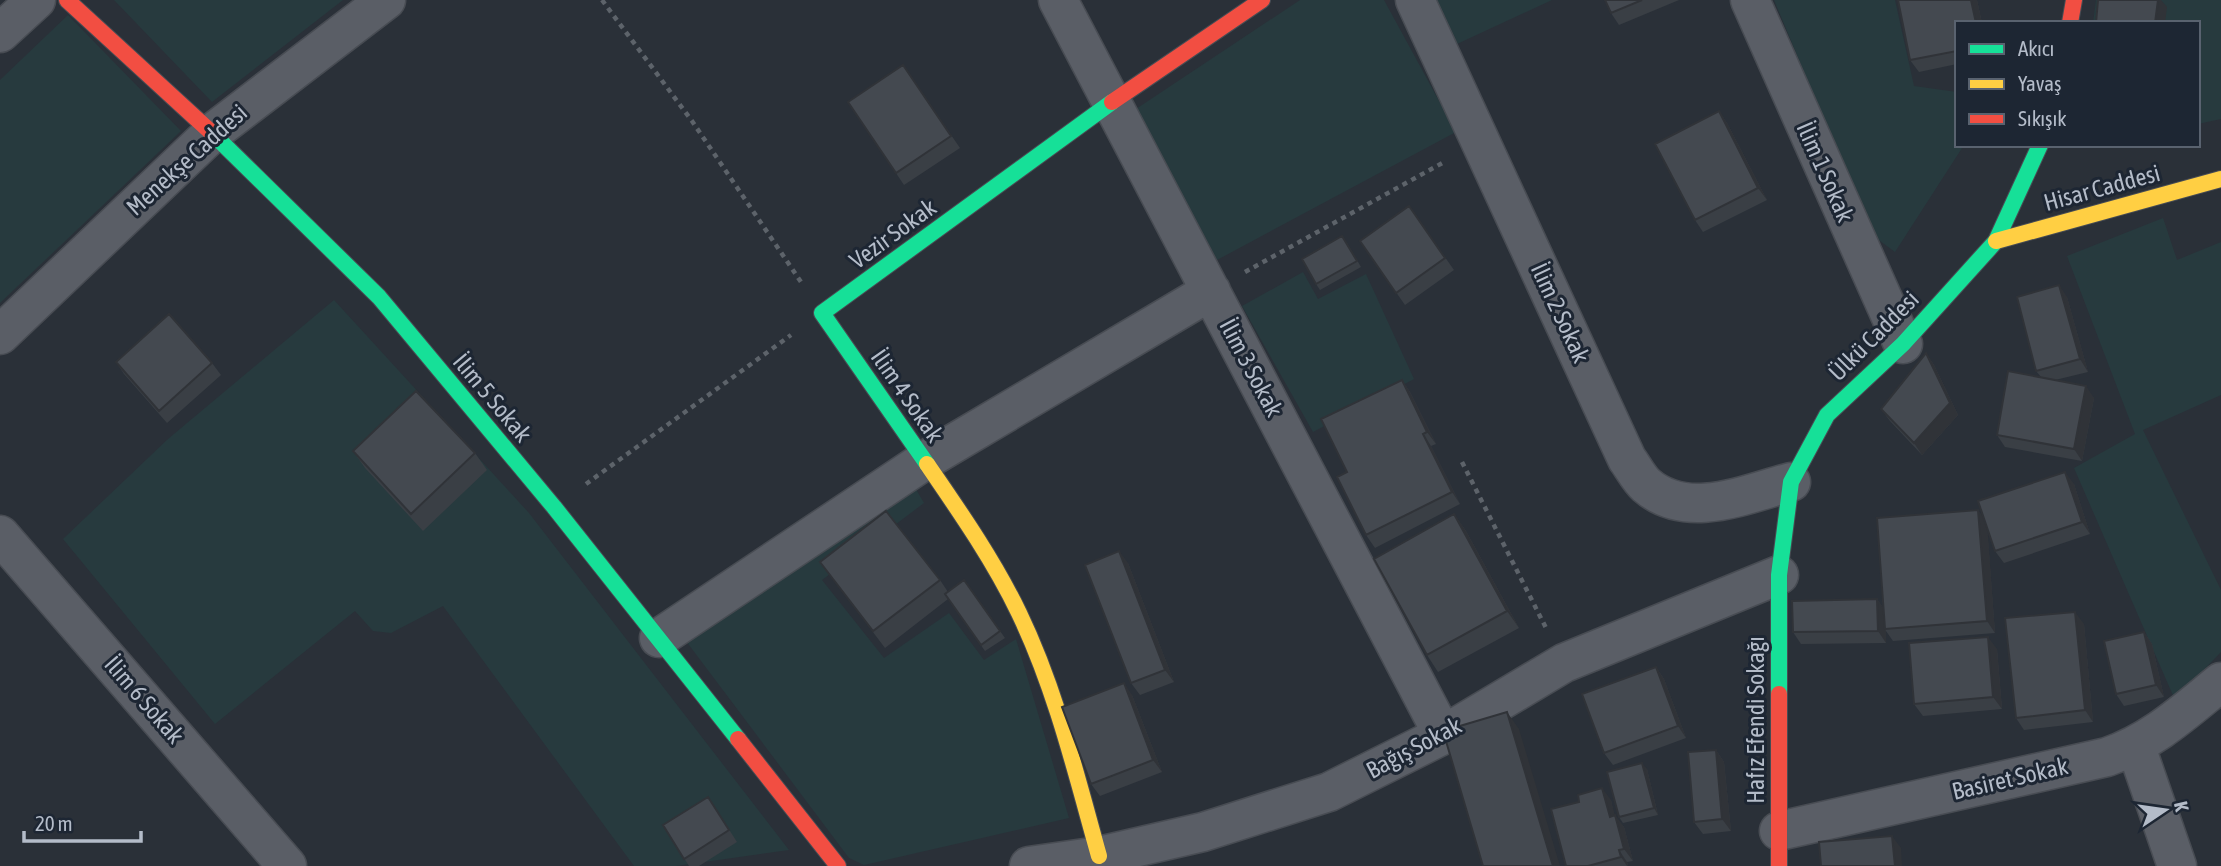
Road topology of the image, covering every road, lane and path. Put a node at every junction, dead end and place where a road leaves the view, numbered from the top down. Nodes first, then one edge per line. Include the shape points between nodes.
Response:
1 (36, 0) edge
2 (67, 0) edge
3 (386, 0) edge
4 (602, 0) edge
5 (1058, 0) edge
6 (1262, 0) edge
7 (1415, 0) edge
8 (1750, 0) edge
9 (2074, 0) edge
10 (2070, 21) edge
11 (0, 33) edge
12 (1113, 102) junction
13 (212, 133) junction
14 (1480, 142) junction
15 (2039, 147) edge
16 (2221, 179) edge
17 (1996, 241) junction
18 (1211, 291) junction
19 (822, 313) junction
20 (0, 334) edge
21 (1903, 344) junction
22 (924, 461) junction
23 (1462, 462) dead end
24 (1791, 482) junction
25 (554, 507) junction
26 (0, 535) edge
27 (1779, 575) junction
28 (659, 638) junction
29 (1563, 663) junction
30 (2221, 682) edge
31 (1443, 735) junction
32 (2136, 747) junction
33 (1779, 849) edge
34 (1099, 856) junction
35 (287, 866) edge
36 (838, 866) edge
37 (1029, 866) edge
38 (2177, 866) edge

1 - 11 street
2 - 13 street, İlim 5 Sokak
3 - 13 street, Menekşe Caddesi
4 - 19 path via 692,121
5 - 12 street, İlim 3 Sokak
6 - 12 street, Vezir Sokak
7 - 14 street, İlim 2 Sokak
8 - 21 street, İlim 1 Sokak
9 - 10 street
12 - 18 street, İlim 3 Sokak
12 - 19 street, Vezir Sokak
13 - 20 street, Menekşe Caddesi
13 - 25 street, İlim 5 Sokak via 379,298
14 - 18 path
14 - 24 street, İlim 2 Sokak via 1627,459 1646,485 1673,500 1708,503
15 - 17 street, Ülkü Caddesi
16 - 17 street, Hisar Caddesi
17 - 21 street, Ülkü Caddesi
18 - 22 street
18 - 31 street, İlim 3 Sokak
19 - 22 street, İlim 4 Sokak
19 - 25 path
21 - 24 street, Ülkü Caddesi via 1827,415
22 - 28 street
22 - 34 street, İlim 4 Sokak via 995,567 1019,612 1055,700
23 - 29 path
24 - 27 street, Ülkü Caddesi
25 - 28 street, İlim 5 Sokak
26 - 35 street, İlim 6 Sokak
27 - 29 street, Bağış Sokak
27 - 33 street, Hafız Efendi Sokağı
28 - 36 street, İlim 5 Sokak
29 - 31 street, Bağış Sokak
30 - 32 street, Basiret Sokak
31 - 34 street, Bağış Sokak via 1329,792 1203,832
32 - 33 street, Basiret Sokak
32 - 38 street
34 - 37 street, Bağış Sokak

